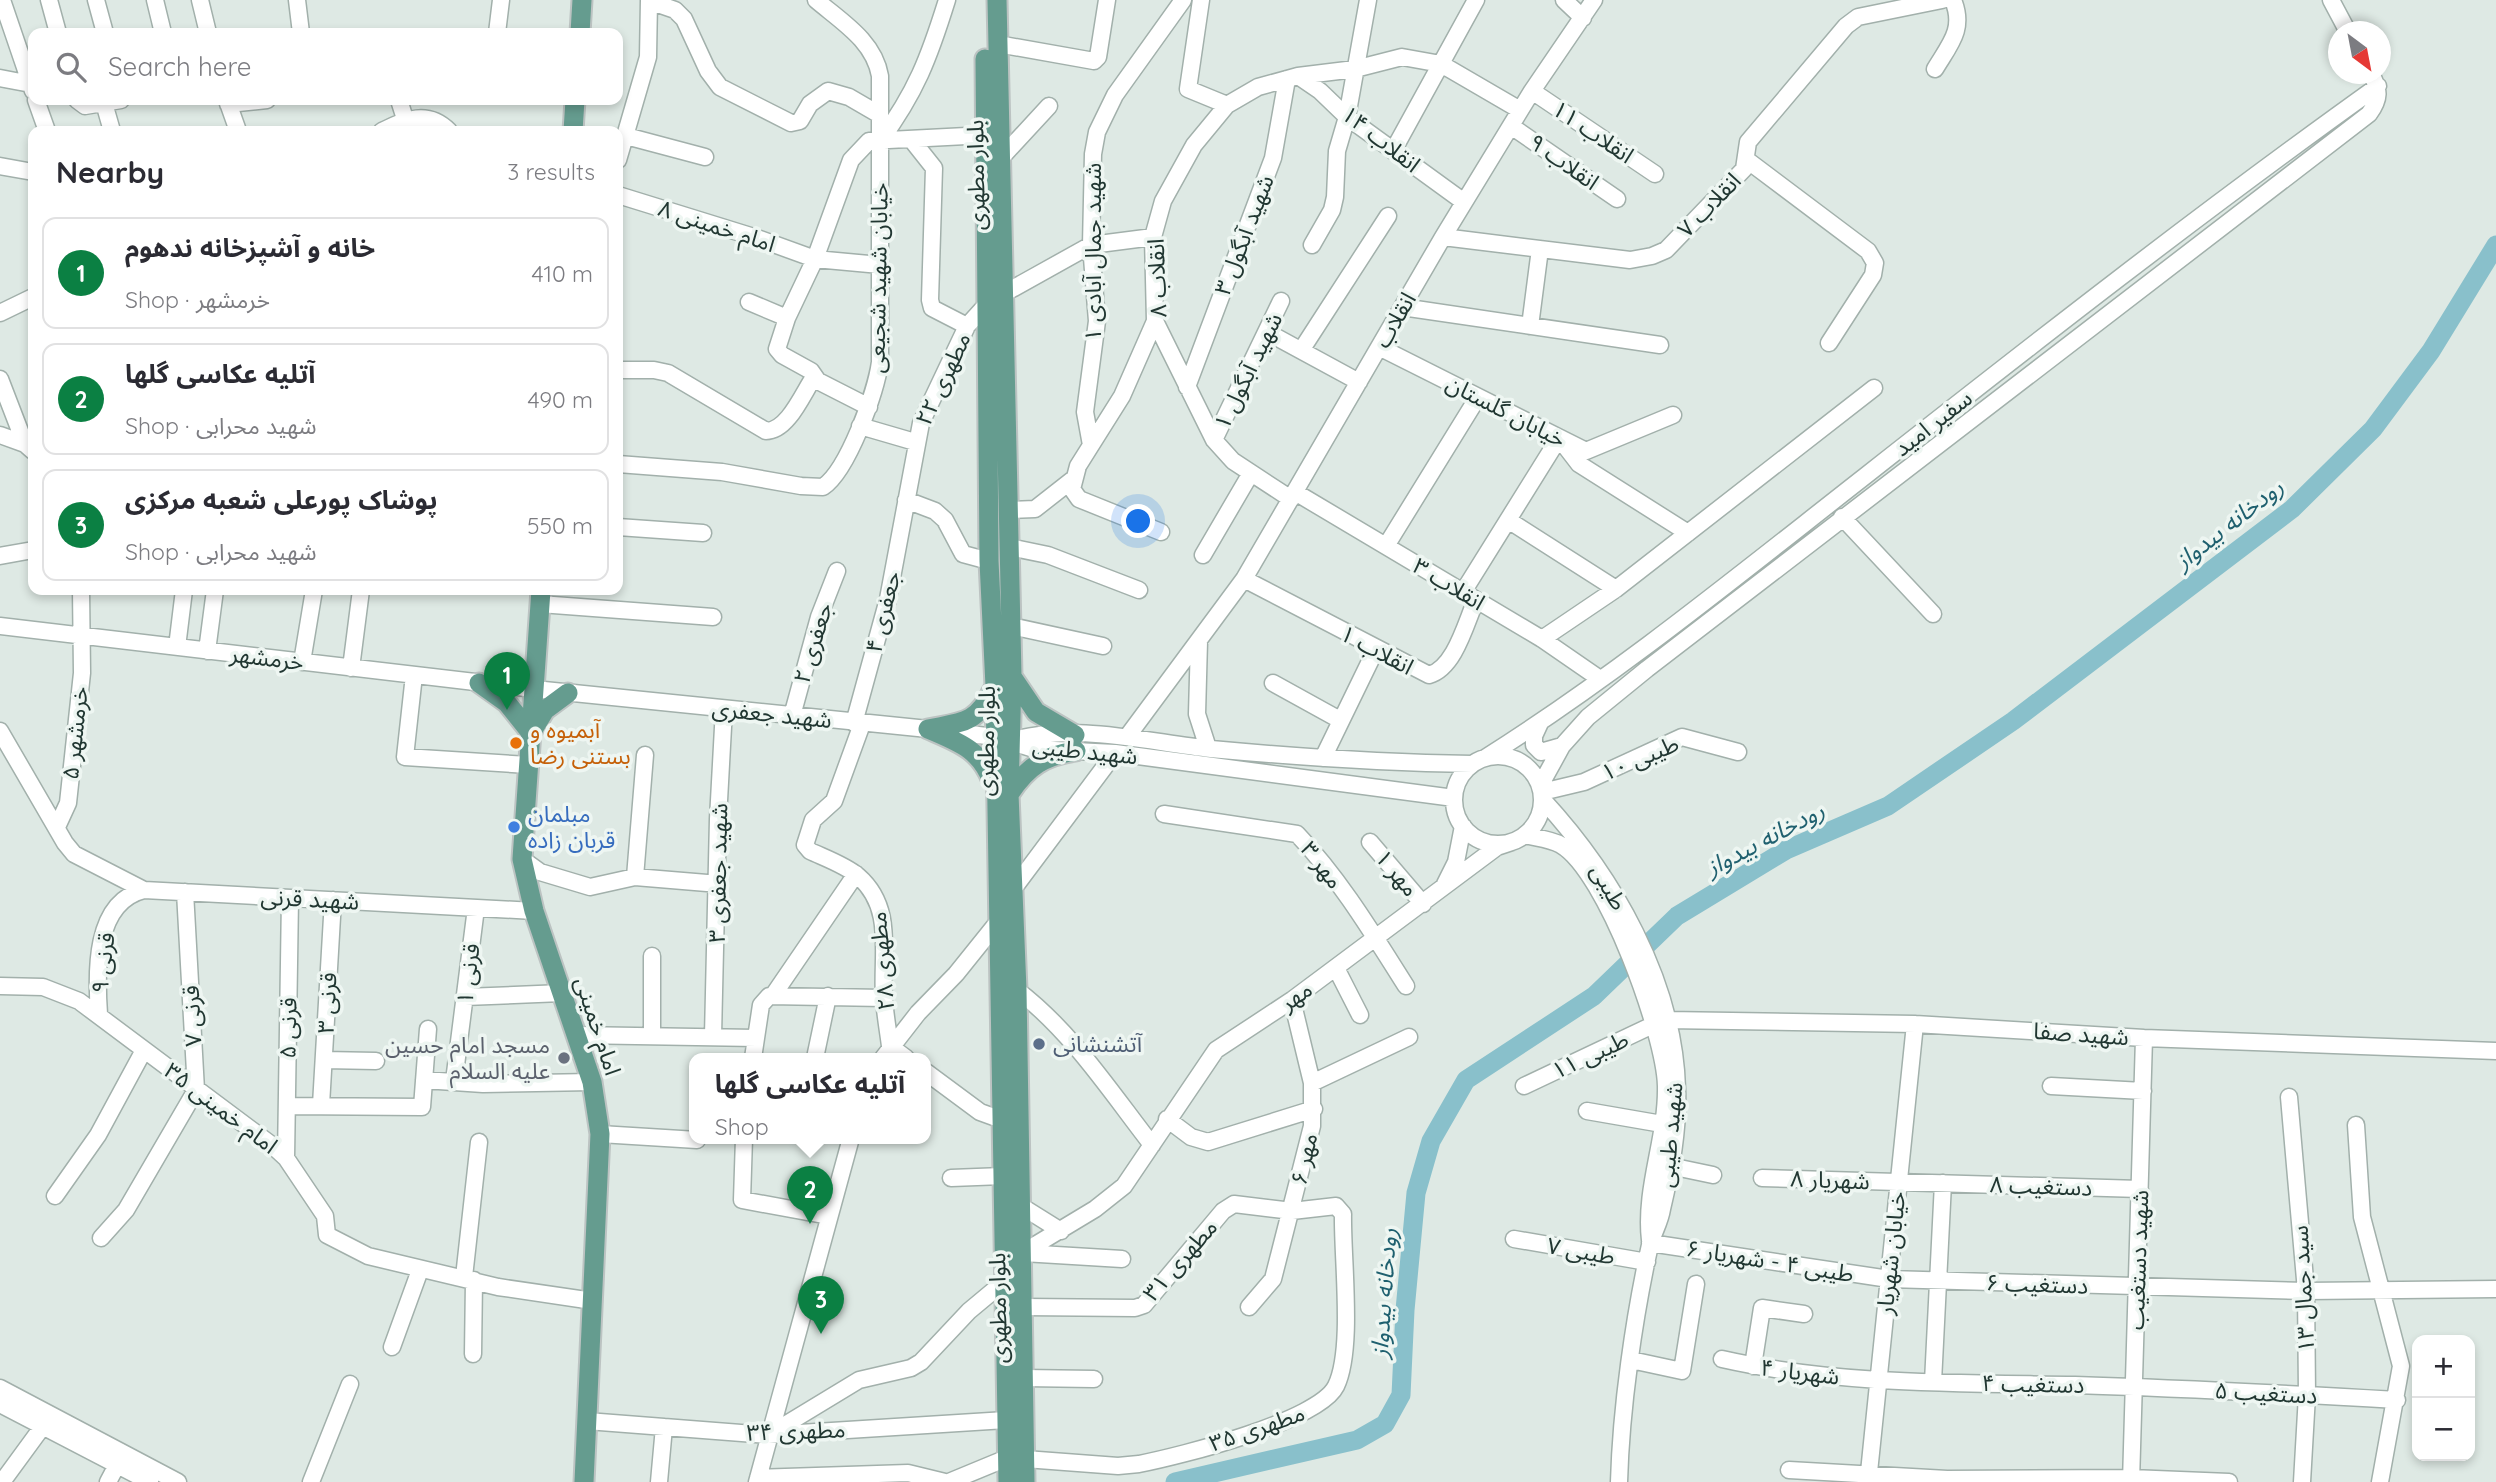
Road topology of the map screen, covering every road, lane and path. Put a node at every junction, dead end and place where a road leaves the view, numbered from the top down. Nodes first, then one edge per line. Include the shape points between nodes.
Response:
1 (2, 0) edge
2 (49, 0) edge
3 (96, 0) edge
4 (155, 0) edge
5 (200, 0) edge
6 (297, 0) edge
7 (500, 0) edge
8 (582, 0) edge
9 (649, 0) edge
10 (816, 0) edge
11 (947, 0) edge
12 (985, 0) edge
13 (997, 0) edge
14 (1107, 0) edge
15 (1184, 0) edge
16 (1202, 0) edge
17 (1368, 0) edge
18 (1476, 0) edge
19 (1564, 0) edge
20 (1594, 0) edge
21 (1942, 0) edge
22 (1953, 0) edge
23 (2331, 0) edge
24 (1583, 18) junction
25 (2342, 21) edge
26 (57, 28) edge
27 (104, 28) edge
28 (162, 28) edge
29 (207, 28) edge
30 (300, 28) edge
31 (497, 28) edge
32 (580, 28) edge
33 (998, 44) junction
34 (1441, 64) junction
35 (1355, 69) junction
36 (1935, 69) dead end
37 (28, 77) edge
38 (1293, 77) junction
39 (0, 78) edge
40 (2370, 84) edge
41 (2376, 84) edge
42 (28, 90) edge
43 (1532, 91) junction
44 (1227, 104) junction
45 (38, 105) edge
46 (104, 105) edge
47 (228, 105) edge
48 (401, 105) edge
49 (575, 105) edge
50 (1049, 106) dead end
51 (1520, 110) junction
52 (880, 116) junction
53 (1347, 117) junction
54 (406, 122) junction
55 (45, 126) edge
56 (110, 126) edge
57 (236, 126) edge
58 (395, 126) edge
59 (441, 126) edge
60 (573, 126) edge
61 (1511, 126) junction
62 (986, 135) junction
63 (626, 136) junction
64 (911, 139) junction
65 (880, 141) junction
66 (623, 145) edge
67 (1393, 150) junction
68 (705, 158) dead end
69 (1000, 159) junction
70 (1748, 160) junction
71 (0, 166) edge
72 (28, 171) edge
73 (1655, 174) dead end
74 (623, 197) edge
75 (1617, 199) dead end
76 (1464, 202) junction
77 (1388, 216) dead end
78 (1153, 237) junction
79 (1443, 237) junction
80 (1091, 245) junction
81 (1311, 246) dead end
82 (1540, 249) junction
83 (815, 260) junction
84 (880, 265) junction
85 (1003, 294) junction
86 (28, 299) edge
87 (1281, 301) dead end
88 (749, 302) dead end
89 (986, 305) junction
90 (1402, 307) junction
91 (0, 313) edge
92 (788, 318) junction
93 (1155, 321) junction
94 (967, 326) junction
95 (1530, 326) junction
96 (1267, 331) junction
97 (1829, 343) dead end
98 (1660, 345) dead end
99 (1379, 347) junction
100 (1302, 349) junction
101 (623, 370) edge
102 (814, 377) junction
103 (0, 379) edge
104 (1359, 382) junction
105 (1187, 387) junction
106 (1874, 388) dead end
107 (1478, 397) junction
108 (869, 407) junction
109 (1673, 415) dead end
110 (860, 426) junction
111 (0, 435) edge
112 (1559, 438) junction
113 (1214, 440) junction
114 (915, 442) junction
115 (1091, 445) junction
116 (28, 446) edge
117 (28, 448) edge
118 (623, 464) edge
119 (1251, 473) junction
120 (1072, 480) junction
121 (1293, 496) junction
122 (906, 500) junction
123 (1008, 510) junction
124 (1842, 517) junction
125 (1508, 520) junction
126 (623, 527) edge
127 (1161, 531) dead end
128 (703, 533) dead end
129 (1688, 533) junction
130 (1386, 546) junction
131 (1009, 547) junction
132 (28, 551) edge
133 (1203, 555) dead end
134 (0, 556) edge
135 (989, 561) junction
136 (837, 571) dead end
137 (1244, 579) junction
138 (1616, 589) junction
139 (1139, 590) dead end
140 (81, 595) edge
141 (183, 595) edge
142 (214, 595) edge
143 (313, 595) edge
144 (359, 595) edge
145 (1469, 596) junction
146 (540, 597) edge
147 (1933, 614) dead end
148 (713, 617) dead end
149 (0, 626) edge
150 (1011, 626) junction
151 (82, 636) junction
152 (1542, 639) junction
153 (1199, 641) junction
154 (1103, 646) dead end
155 (177, 647) junction
156 (1376, 649) junction
157 (206, 651) junction
158 (302, 662) junction
159 (351, 668) junction
160 (414, 675) junction
161 (1003, 676) junction
162 (1600, 679) junction
163 (479, 683) junction
164 (1273, 683) dead end
165 (534, 689) junction
166 (568, 693) junction
167 (724, 709) junction
168 (792, 716) junction
169 (1340, 719) junction
170 (858, 723) junction
171 (1540, 723) junction
172 (928, 729) junction
173 (0, 731) edge
174 (531, 733) junction
175 (1127, 737) junction
176 (1002, 739) junction
177 (1076, 743) junction
178 (1562, 746) junction
179 (1208, 748) junction
180 (1738, 751) dead end
181 (1115, 753) junction
182 (645, 755) dead end
183 (1323, 758) junction
184 (1478, 761) junction
185 (1396, 763) junction
186 (528, 765) junction
187 (1397, 791) junction
188 (1002, 793) junction
189 (1542, 793) junction
190 (1454, 798) junction
191 (1164, 814) dead end
192 (1463, 826) junction
193 (57, 827) junction
194 (1518, 839) junction
195 (1370, 842) dead end
196 (810, 851) joint
197 (522, 859) junction
198 (856, 874) junction
199 (635, 877) junction
200 (719, 884) junction
201 (1014, 888) junction
202 (1442, 889) junction
203 (144, 890) junction
204 (185, 892) junction
205 (290, 898) junction
206 (333, 900) junction
207 (1423, 904) junction
208 (476, 908) junction
209 (534, 911) junction
210 (998, 923) junction
211 (1376, 938) junction
212 (1629, 940) junction
213 (652, 956) dead end
214 (1336, 968) junction
215 (0, 986) edge
216 (1406, 986) dead end
217 (1649, 988) joint
218 (1017, 990) junction
219 (562, 993) junction
220 (774, 994) junction
221 (828, 996) junction
222 (464, 997) junction
223 (884, 998) junction
224 (1292, 1000) junction
225 (99, 1014) junction
226 (1360, 1015) dead end
227 (1661, 1022) junction
228 (1915, 1024) junction
229 (428, 1029) dead end
230 (576, 1035) junction
231 (652, 1036) junction
232 (713, 1037) junction
233 (1409, 1037) dead end
234 (756, 1038) junction
235 (2144, 1038) junction
236 (144, 1050) junction
237 (2496, 1051) edge
238 (886, 1052) edge
239 (754, 1053) edge
240 (816, 1053) edge
241 (324, 1060) junction
242 (376, 1061) dead end
243 (1010, 1065) junction
244 (931, 1076) edge
245 (424, 1080) junction
246 (454, 1081) junction
247 (592, 1082) junction
248 (1312, 1083) junction
249 (1524, 1086) dead end
250 (2051, 1086) dead end
251 (196, 1090) junction
252 (2143, 1091) junction
253 (2289, 1097) dead end
254 (287, 1105) junction
255 (321, 1105) junction
256 (1314, 1109) junction
257 (1587, 1111) dead end
258 (1167, 1119) junction
259 (1002, 1120) junction
260 (1662, 1124) junction
261 (2356, 1125) dead end
262 (600, 1134) junction
263 (689, 1140) edge
264 (479, 1142) dead end
265 (744, 1144) edge
266 (848, 1144) edge
267 (1152, 1145) junction
268 (286, 1158) junction
269 (1670, 1166) junction
270 (1713, 1175) dead end
271 (1003, 1177) junction
272 (951, 1178) dead end
273 (1762, 1178) dead end
274 (1898, 1183) junction
275 (1943, 1183) junction
276 (2140, 1189) junction
277 (55, 1196) dead end
278 (1021, 1206) junction
279 (1292, 1211) junction
280 (829, 1216) junction
281 (1061, 1231) junction
282 (101, 1238) dead end
283 (1514, 1239) dead end
284 (1650, 1242) junction
285 (1022, 1253) junction
286 (1122, 1259) dead end
287 (1647, 1262) junction
288 (421, 1270) junction
289 (469, 1279) junction
290 (1889, 1279) junction
291 (1005, 1281) junction
292 (1938, 1281) junction
293 (1696, 1284) dead end
294 (2137, 1288) junction
295 (2381, 1289) junction
296 (2496, 1289) edge
297 (2306, 1291) junction
298 (593, 1301) junction
299 (1023, 1307) junction
300 (1249, 1307) dead end
301 (1804, 1314) dead end
302 (391, 1347) dead end
303 (473, 1354) dead end
304 (1722, 1359) dead end
305 (1632, 1360) junction
306 (1753, 1366) junction
307 (1024, 1378) junction
308 (1094, 1379) dead end
309 (1878, 1381) junction
310 (1933, 1382) junction
311 (350, 1384) dead end
312 (2134, 1387) junction
313 (0, 1388) edge
314 (2307, 1395) junction
315 (2397, 1400) junction
316 (0, 1404) edge
317 (1006, 1420) junction
318 (587, 1421) junction
319 (43, 1426) junction
320 (664, 1427) junction
321 (768, 1435) junction
322 (117, 1465) junction
323 (1016, 1469) edge
324 (1789, 1470) dead end
325 (1868, 1478) edge
326 (757, 1480) edge
327 (1947, 1480) edge
328 (2131, 1480) edge
329 (2, 1482) edge
330 (108, 1482) edge
331 (114, 1482) edge
332 (150, 1482) edge
333 (178, 1482) edge
334 (311, 1482) edge
335 (584, 1482) edge
336 (659, 1482) edge
337 (947, 1482) edge
338 (1619, 1482) edge
339 (2229, 1482) edge
340 (2302, 1482) edge
341 (2380, 1482) edge

1 - 37 street
2 - 26 street
3 - 27 street
4 - 28 street
5 - 29 street
6 - 30 street
7 - 31 street
8 - 32 main road
9 - 52 street via 675,10 684,19 720,87 779,117 796,123 818,96 828,91 849,97
9 - 63 street via 649,57
10 - 52 street, خیابان شهید شجیعی via 861,38 877,60
11 - 65 street via 926,68
12 - 62 main road, بلوار مطهری
13 - 33 main road, بلوار مطهری
14 - 33 street via 1094,61
15 - 80 street, شهید جمال آبادی ۱ via 1115,95 1097,132
16 - 44 street via 1188,89
17 - 35 street
18 - 34 street
19 - 24 street
20 - 24 street, انقلاب
21 - 70 street, انقلاب ۷ via 1865,16 1846,26 1748,142
22 - 36 street via 1959,15 1955,36
23 - 25 street
24 - 43 street, انقلاب
33 - 69 main road, بلوار مطهری
34 - 35 street, انقلاب ۸ via 1402,57
34 - 51 street
34 - 67 street
35 - 38 street, انقلاب ۸
35 - 53 street
38 - 44 street, انقلاب ۸ via 1258,87
38 - 53 street, انقلاب ۱۴ via 1336,104
38 - 105 street, شهید آبگول ۳ via 1273,158
39 - 42 street
40 - 162 street, سفیر امید
41 - 124 street, سفیر امید via 2378,102 2342,136
43 - 51 street, انقلاب
43 - 73 street, انقلاب ۱۱
44 - 78 street, انقلاب ۸ via 1194,145 1163,201
45 - 55 street
46 - 56 street
47 - 57 street
48 - 54 street
49 - 60 main road
50 - 69 street
51 - 61 street, انقلاب
52 - 65 street, خیابان شهید شجیعی
53 - 67 street, انقلاب ۱۴
53 - 81 street via 1337,151 1332,210
54 - 58 street
54 - 59 street via 413,117
61 - 75 street, انقلاب ۹
61 - 76 street, انقلاب
62 - 64 street
62 - 89 main road, بلوار مطهری
63 - 66 street
63 - 68 street
64 - 65 street
64 - 94 street via 934,168 932,308
65 - 83 street via 864,143 851,160
65 - 84 street, خیابان شهید شجیعی
67 - 76 street, انقلاب ۱۴
69 - 85 main road, بلوار مطهری
70 - 82 street, انقلاب ۷ via 1678,238 1652,256 1630,260
70 - 97 street via 1868,251 1874,262 1873,275
71 - 72 street
74 - 83 street, امام خمینی ۸ via 757,237
76 - 79 street, انقلاب
77 - 100 street
78 - 80 street
78 - 93 street, انقلاب ۸
79 - 82 street, انقلاب ۷
79 - 90 street, انقلاب
80 - 85 street
80 - 115 street, شهید جمال آبادی ۱ via 1097,321 1085,412
82 - 95 street
83 - 84 street, امام خمینی ۸
83 - 92 street
84 - 108 street, خیابان شهید شجیعی via 880,362
85 - 123 main road, بلوار مطهری
86 - 91 street
87 - 96 street, شهید آبگول ۱
88 - 92 street
89 - 94 street, مطهری ۲۲
89 - 135 main road, بلوار مطهری
90 - 95 street
90 - 99 street, انقلاب
92 - 102 street via 777,345 779,352 811,370
93 - 105 street, انقلاب ۸
93 - 115 street via 1122,396
94 - 114 street, مطهری ۲۲
95 - 98 street
96 - 100 street
96 - 113 street, شهید آبگول ۱
99 - 104 street, انقلاب
99 - 107 street, خیابان گلستان
100 - 104 street
101 - 102 street via 668,373 756,427 771,431 785,421
102 - 108 street
103 - 116 street
104 - 121 street, انقلاب
105 - 113 street, انقلاب ۸
106 - 129 street
107 - 112 street, خیابان گلستان
107 - 130 street
108 - 110 street, خیابان شهید شجیعی
109 - 112 street, خیابان گلستان via 1586,451
110 - 114 street
110 - 118 street, خیابان شهید شجیعی via 839,470 822,487 722,472
111 - 117 street
112 - 125 street
112 - 129 street via 1578,464
113 - 119 street, انقلاب ۸
114 - 122 street, مطهری ۲۲
115 - 120 street
119 - 121 street, انقلاب ۸
119 - 133 street
120 - 123 street via 1035,509
120 - 127 street via 1079,499
121 - 130 street, انقلاب ۳
121 - 137 street, انقلاب
122 - 135 street via 935,510 963,554
122 - 170 street, جعفری ۴
123 - 131 main road, بلوار مطهری
124 - 147 street
124 - 178 street, سفیر امید via 1627,685
125 - 138 street
125 - 145 street
126 - 128 street
129 - 138 street
130 - 145 street, انقلاب ۳
131 - 139 street via 1048,555
131 - 150 main road, بلوار مطهری
132 - 134 street
135 - 161 main road, بلوار مطهری
136 - 168 street, جعفری ۲ via 819,617
137 - 153 street, انقلاب
137 - 156 street, انقلاب ۱
138 - 152 street
140 - 151 street, خرمشهر ۵
141 - 155 street
142 - 157 street
143 - 158 street
144 - 159 street
145 - 152 street, انقلاب ۳
145 - 156 street, انقلاب ۱ via 1449,659 1436,673 1422,674
146 - 148 street
146 - 165 main road, امام خمینی
149 - 151 street, خرمشهر
150 - 154 street
150 - 161 main road, بلوار مطهری
151 - 155 street, خرمشهر
151 - 193 street, خرمشهر ۵ via 68,803
152 - 162 street, انقلاب ۳
153 - 175 street, انقلاب
153 - 179 street via 1197,714
155 - 157 street, خرمشهر
156 - 169 street
157 - 158 street, خرمشهر
158 - 159 street, خرمشهر
159 - 160 street, خرمشهر
160 - 163 street, خرمشهر
160 - 186 street via 405,757
161 - 172 main road via 974,718
161 - 176 main road, بلوار مطهری
161 - 177 main road via 1036,712
162 - 171 street, سفیر امید
163 - 165 street, خرمشهر
163 - 174 main road via 507,703
164 - 169 street
165 - 166 street, شهید جعفری
165 - 174 main road, امام خمینی
166 - 167 street, شهید جعفری
166 - 174 main road via 545,710
167 - 168 street, شهید جعفری
167 - 200 street, شهید جعفری ۳
168 - 170 street, شهید جعفری
169 - 183 street
170 - 172 street, شهید جعفری
170 - 196 street, جعفری ۴ via 834,801 813,820 805,840
171 - 178 street via 1534,736 1541,752
171 - 184 street, سفیر امید
172 - 176 street, شهید جعفری
172 - 188 main road via 968,746
173 - 193 street
174 - 186 main road, امام خمینی
175 - 177 street, شهید طیبی
175 - 179 street, شهید طیبی
176 - 177 street, شهید طیبی via 1034,749
176 - 188 main road, بلوار مطهری
177 - 181 street, شهید طیبی
177 - 188 main road via 1037,762
178 - 189 street, سفیر امید
179 - 183 street, شهید طیبی
180 - 189 street, طیبی ۱۰ via 1682,737 1584,782
181 - 187 street, شهید طیبی
181 - 201 street
182 - 199 street
183 - 185 street, شهید طیبی
184 - 185 street, شهید طیبی
184 - 189 street via 1498,756 1524,764
184 - 190 street via 1457,785
185 - 187 street via 1405,777
186 - 197 main road, امام خمینی
187 - 190 street, شهید طیبی
188 - 201 main road, بلوار مطهری
188 - 210 main road, بلوار مطهری
189 - 194 street via 1534,826
189 - 212 street, طیبی via 1615,892
190 - 192 street
191 - 211 street, مهر ۳ via 1297,834
192 - 194 street via 1485,842
192 - 202 street, مهر via 1456,862
193 - 203 street via 74,853
194 - 202 street, مهر via 1497,847
194 - 212 street, طیبی via 1562,846 1590,876
195 - 207 street, مهر ۱
196 - 198 street, مطهری ۲۸
197 - 199 street via 540,872 590,887
197 - 209 main road, امام خمینی
198 - 220 street
198 - 223 street, مطهری ۲۸ via 881,908
199 - 200 street
200 - 232 street, شهید جعفری ۳
201 - 218 main road, بلوار مطهری
202 - 207 street, مهر
203 - 204 street, شهید قرنی
203 - 225 street, قرنی ۹ via 122,898 112,910 101,958
204 - 205 street, شهید قرنی
204 - 251 street, قرنی ۷
205 - 206 street, شهید قرنی
205 - 254 street, قرنی ۵
206 - 208 street, شهید قرنی
206 - 241 street, قرنی ۳
207 - 211 street, مهر
208 - 209 street, شهید قرنی
208 - 222 street, قرنی ۱
209 - 219 main road, امام خمینی
210 - 238 street
210 - 243 main road, بلوار مطهری
211 - 214 street, مهر
211 - 216 street, مهر ۳
212 - 217 street, طیبی
213 - 231 street
214 - 224 street, مهر
214 - 226 street
215 - 225 street, امام خمینی ۳۵ via 43,987
217 - 227 street, شهید طیبی
218 - 243 main road, بلوار مطهری
218 - 267 street via 1077,1048
219 - 222 street
219 - 230 main road, امام خمینی
220 - 221 street
220 - 234 street via 761,1005
221 - 223 street
221 - 240 street
222 - 246 street, قرنی ۱
223 - 238 street, مطهری ۲۸
224 - 248 street, مهر ۶
224 - 258 street, مهر via 1216,1050
225 - 236 street, امام خمینی ۳۵
227 - 228 street, شهید صفا
227 - 249 street, طیبی ۱۱
227 - 260 street, شهید طیبی via 1666,1088
227 - 269 street, شهید طیبی via 1674,1049 1677,1089
228 - 235 street, شهید صفا
228 - 274 street, خیابان شهریار
229 - 245 street
230 - 231 street
230 - 247 main road, امام خمینی
231 - 232 street
232 - 234 street
233 - 248 street
234 - 239 street
235 - 237 street, شهید صفا
235 - 252 street, شهید دستغیب
236 - 251 street, امام خمینی ۳۵
236 - 277 street via 98,1135
241 - 242 street
241 - 255 street, قرنی ۳
243 - 259 main road, بلوار مطهری
243 - 278 main road, بلوار مطهری
244 - 259 street via 980,1112
245 - 246 street
245 - 255 street via 422,1107
246 - 247 street
247 - 262 main road, امام خمینی
248 - 256 street, مهر ۶
250 - 252 street
251 - 268 street, امام خمینی ۳۵
251 - 282 street via 126,1210
252 - 276 street, شهید دستغیب
253 - 297 street, سید جمال ۱۳
254 - 255 street
254 - 268 street, قرنی ۵
256 - 258 street via 1208,1142 1191,1137
256 - 279 street, مهر ۶
257 - 260 street
258 - 267 street, مهر
259 - 271 main road, بلوار مطهری
260 - 284 street, شهید طیبی via 1647,1212
261 - 295 street via 2362,1217
262 - 263 street
262 - 298 main road, امام خمینی
264 - 289 street
265 - 280 street via 742,1200
266 - 280 street
267 - 281 street, مهر via 1124,1186
268 - 288 street, امام خمینی ۳۵ via 325,1216 329,1237 368,1256
269 - 270 street
269 - 284 street, شهید طیبی via 1662,1213
271 - 272 street
271 - 291 main road, بلوار مطهری
273 - 274 street, شهریار ۸
274 - 275 street, شهریار ۸
274 - 290 street, خیابان شهریار
275 - 276 street, دستغیب ۸
275 - 292 street
276 - 294 street, شهید دستغیب
278 - 281 street
278 - 285 main road, بلوار مطهری
279 - 299 street, مطهری ۳۱ via 1228,1206 1144,1305
279 - 300 street, مهر ۶ via 1273,1279
279 - 323 street, مطهری ۳۵ via 1330,1206 1343,1214 1344,1340 1342,1366 1330,1396 1297,1418 1159,1460
280 - 321 street
281 - 285 street, مهر
283 - 287 street, طیبی ۷
284 - 287 street, شهید طیبی
284 - 290 street, طیبی ۴ - شهریار ۶
285 - 286 street
285 - 299 main road, بلوار مطهری
287 - 305 street, شهید طیبی
288 - 289 street, امام خمینی ۳۵
288 - 302 street
289 - 298 street, امام خمینی ۳۵
289 - 303 street
290 - 292 street, طیبی ۴ - شهریار ۶
290 - 309 street, خیابان شهریار
291 - 317 main road, بلوار مطهری
291 - 321 street via 911,1368 859,1380
292 - 294 street, دستغیب ۶
292 - 310 street
293 - 305 street via 1682,1371
294 - 297 street, دستغیب ۶
294 - 312 street, شهید دستغیب
295 - 296 street, دستغیب ۶
295 - 297 street, دستغیب ۶
295 - 315 street via 2401,1366
297 - 314 street, سید جمال ۱۳
298 - 318 main road, امام خمینی
299 - 307 main road, بلوار مطهری
301 - 306 street via 1762,1308
304 - 306 street, شهریار ۴
305 - 338 street, شهید طیبی via 1620,1438
306 - 309 street, شهریار ۴
307 - 308 street
307 - 323 main road, بلوار مطهری
309 - 310 street, شهریار ۴
309 - 325 street, خیابان شهریار
310 - 312 street, دستغیب ۴
311 - 334 street
312 - 314 street, دستغیب ۵
312 - 328 street, شهید دستغیب
313 - 333 street
314 - 315 street, دستغیب ۵
314 - 340 street, سید جمال ۱۳
315 - 341 street
316 - 319 street
317 - 321 street, مطهری ۳۴
317 - 323 main road, بلوار مطهری
318 - 320 street, مطهری ۳۴
318 - 335 main road, امام خمینی
319 - 322 street
319 - 329 street
320 - 321 street, مطهری ۳۴
320 - 336 street
321 - 326 street
322 - 330 street
322 - 331 street
322 - 332 street
323 - 337 street
324 - 325 street
325 - 327 street
326 - 337 street via 908,1473
327 - 328 street
328 - 339 street

